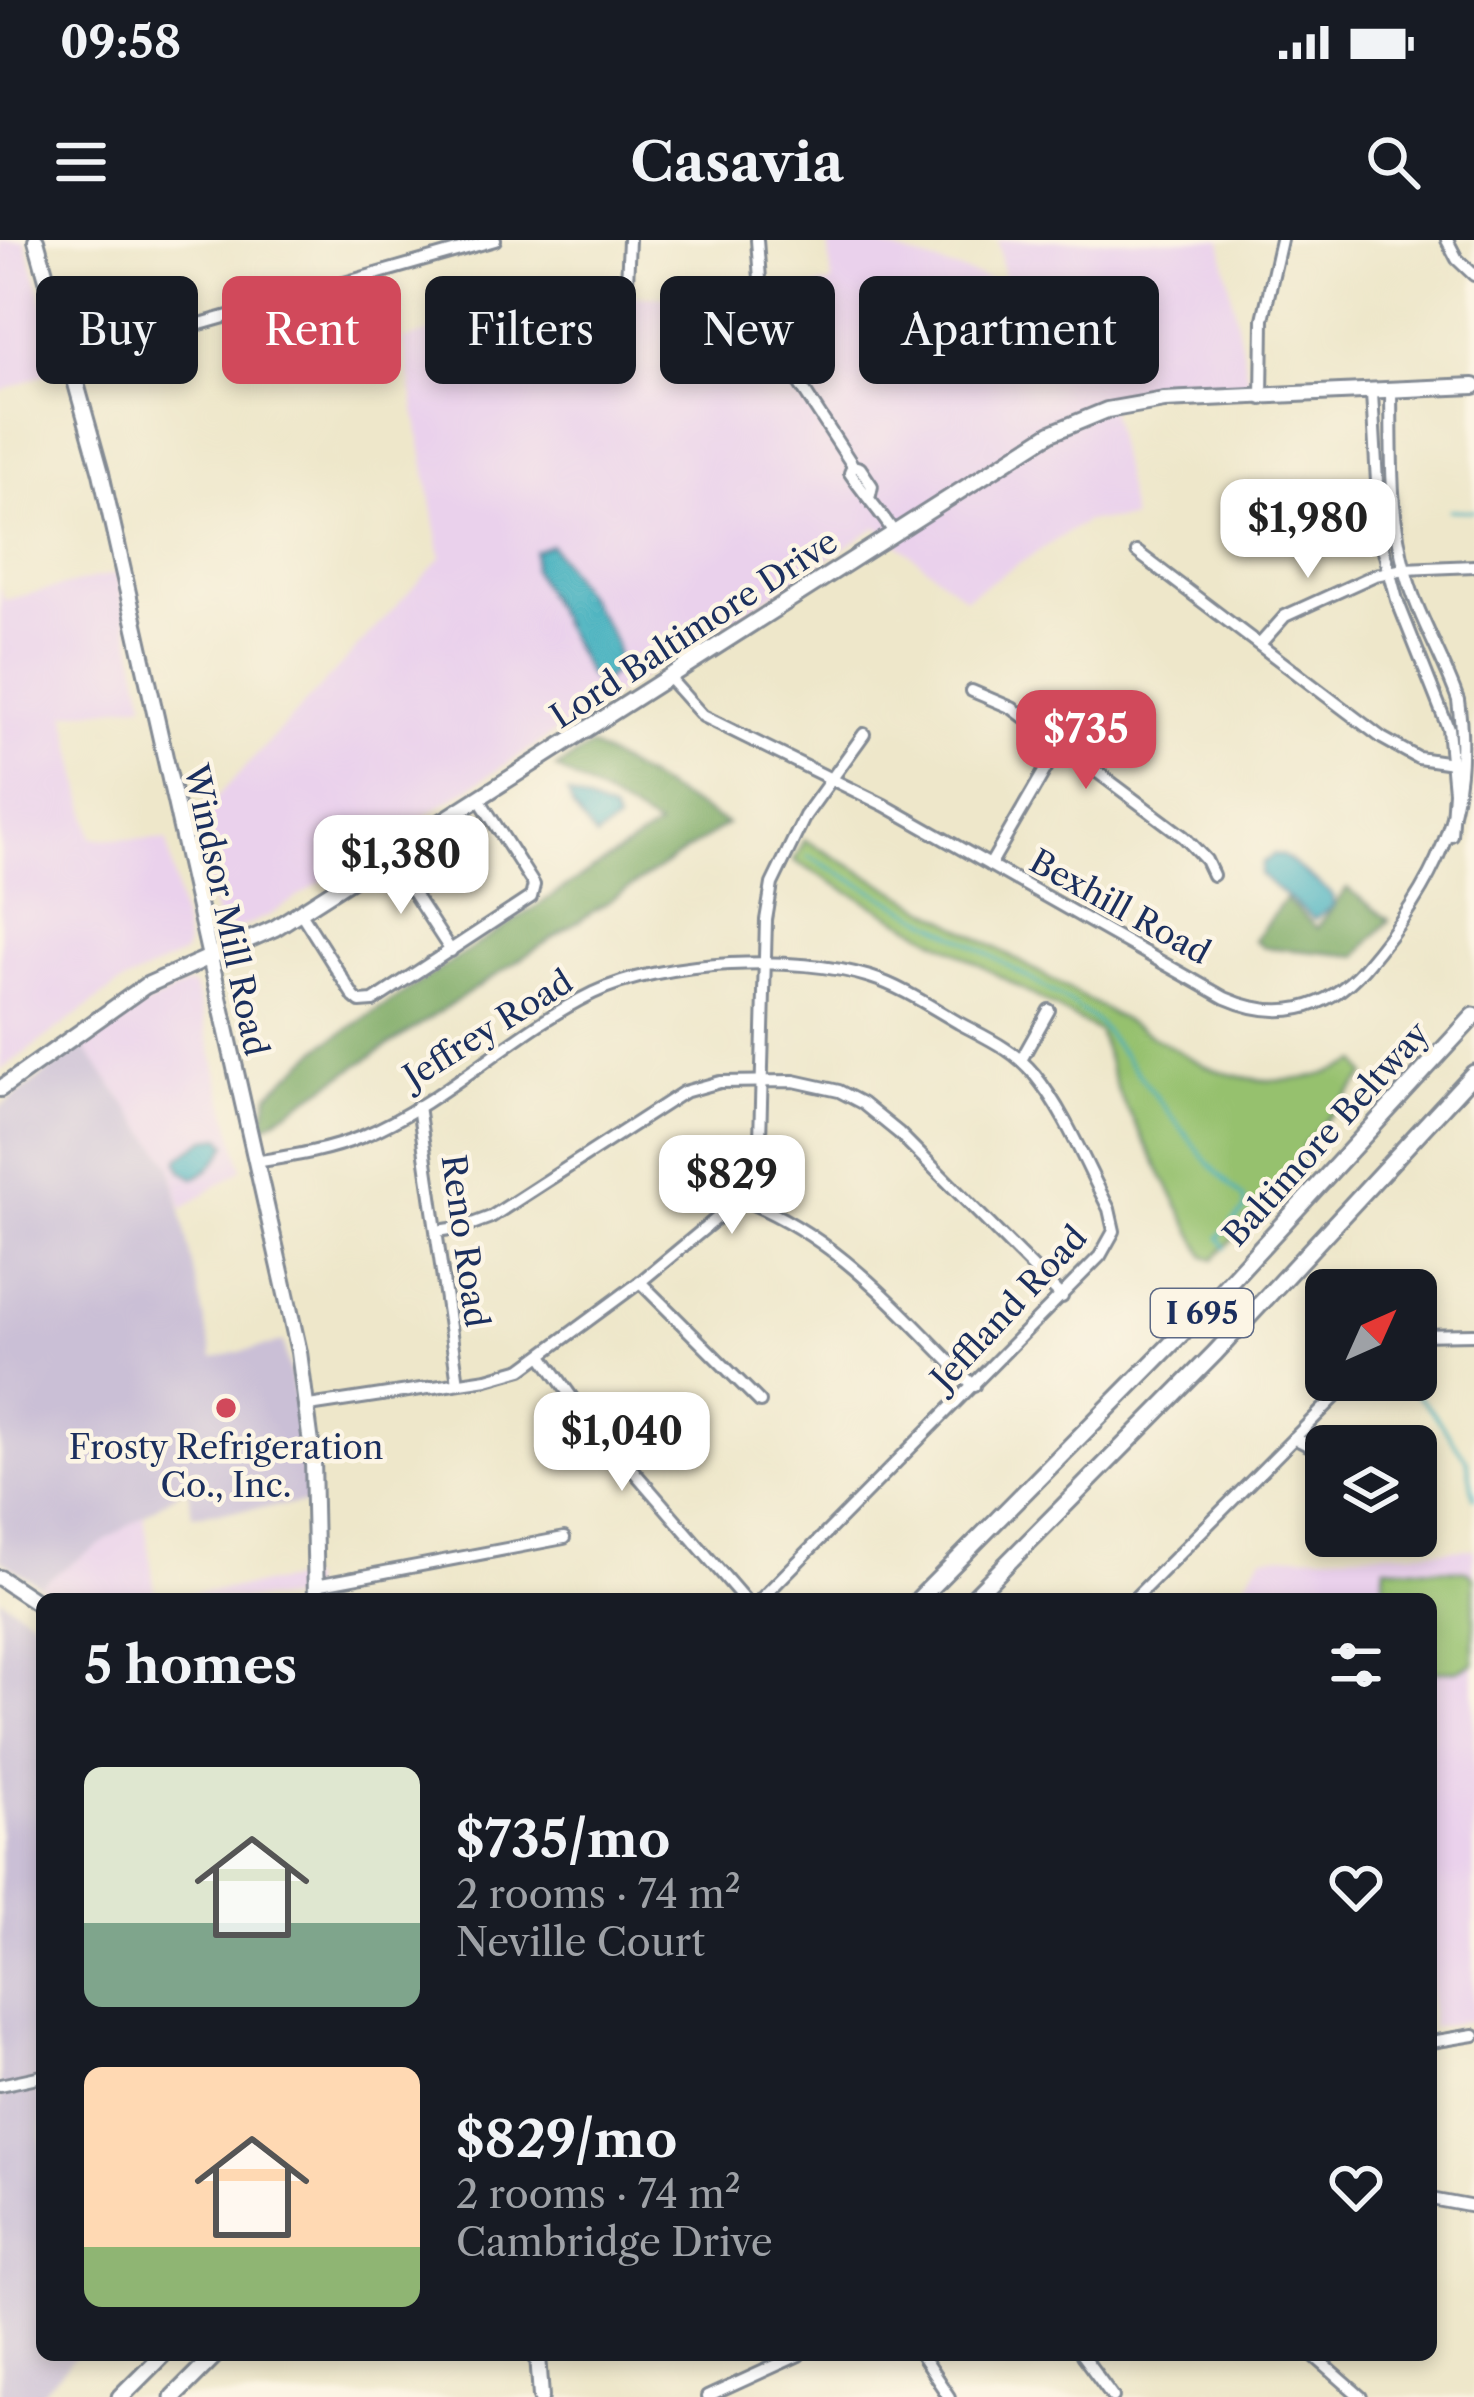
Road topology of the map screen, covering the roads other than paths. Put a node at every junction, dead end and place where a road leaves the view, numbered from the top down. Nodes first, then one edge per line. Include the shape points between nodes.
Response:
1 (36, 240) edge
2 (491, 240) edge
3 (629, 240) edge
4 (757, 240) edge
5 (1281, 240) edge
6 (1447, 240) edge
7 (1474, 275) edge
8 (46, 276) edge
9 (627, 276) edge
10 (760, 276) edge
11 (198, 324) edge
12 (76, 384) edge
13 (799, 384) edge
14 (1474, 386) edge
15 (1391, 392) junction
16 (1372, 393) junction
17 (1262, 399) junction
18 (893, 531) junction
19 (1137, 552) dead end
20 (1474, 566) edge
21 (1405, 569) junction
22 (1388, 572) junction
23 (1261, 644) junction
24 (669, 678) junction
25 (972, 692) dead end
26 (864, 734) dead end
27 (1060, 744) junction
28 (1453, 764) junction
29 (1472, 764) edge
30 (829, 778) junction
31 (479, 799) junction
32 (1449, 850) junction
33 (390, 857) junction
34 (990, 865) junction
35 (1213, 875) dead end
36 (301, 913) junction
37 (451, 951) junction
38 (209, 957) junction
39 (766, 966) junction
40 (1049, 1010) dead end
41 (1474, 1016) edge
42 (1021, 1060) junction
43 (1474, 1073) edge
44 (764, 1079) junction
45 (0, 1089) edge
46 (418, 1106) junction
47 (255, 1162) junction
48 (735, 1197) junction
49 (437, 1231) junction
50 (640, 1282) junction
51 (1062, 1297) junction
52 (1437, 1334) edge
53 (1474, 1334) edge
54 (543, 1357) junction
55 (458, 1384) junction
56 (974, 1386) junction
57 (1331, 1401) edge
58 (760, 1402) dead end
59 (309, 1406) junction
60 (1294, 1438) junction
61 (1305, 1444) edge
62 (564, 1538) dead end
63 (0, 1578) edge
64 (1148, 1586) junction
65 (316, 1592) edge
66 (739, 1593) edge
67 (766, 1593) edge
68 (925, 1593) edge
69 (978, 1593) edge
70 (1140, 1593) edge
71 (1154, 1593) edge
72 (36, 1602) edge
73 (1474, 2036) edge
74 (1437, 2041) edge
75 (36, 2077) edge
76 (0, 2085) edge
77 (1437, 2200) edge
78 (1474, 2207) edge
79 (156, 2361) edge
80 (208, 2361) edge
81 (538, 2361) edge
82 (788, 2361) edge
83 (925, 2361) edge
84 (1086, 2361) edge
85 (1320, 2361) edge
86 (733, 2392) edge
87 (120, 2397) edge
88 (172, 2397) edge
89 (541, 2397) edge
90 (707, 2397) edge
91 (949, 2397) edge
92 (1112, 2397) edge
93 (1361, 2397) edge

1 - 8 main road, Windsor Mill Road
2 - 11 street
3 - 9 street
4 - 10 street
5 - 17 street via 1264,319
6 - 7 street
12 - 38 main road, Windsor Mill Road
13 - 18 street
14 - 15 main road, Lord Baltimore Drive
15 - 16 main road, Lord Baltimore Drive
15 - 21 street, Bexhill Road via 1393,504
16 - 17 main road, Lord Baltimore Drive
16 - 22 street, Bexhill Road
17 - 18 main road, Lord Baltimore Drive via 1107,410 1026,447
18 - 24 main road, Lord Baltimore Drive
19 - 23 street
20 - 21 street
21 - 22 street
21 - 29 street, Bexhill Road via 1458,702
22 - 23 street via 1285,616
22 - 28 street, Bexhill Road via 1442,707
23 - 28 street via 1382,739
24 - 30 street, Bexhill Road via 703,716
24 - 31 main road, Lord Baltimore Drive
25 - 27 street via 1012,708
26 - 30 street
27 - 34 street
27 - 35 street via 1184,837
28 - 29 street
28 - 32 street, Bexhill Road
29 - 32 street, Bexhill Road
30 - 34 street, Bexhill Road
30 - 39 street via 772,884
31 - 33 main road, Lord Baltimore Drive
31 - 37 street via 534,891
32 - 34 street, Bexhill Road via 1414,909 1344,988 1314,1006 1279,1011 1225,998
33 - 36 main road, Lord Baltimore Drive
33 - 37 street
36 - 37 street via 360,1002
36 - 38 main road, Lord Baltimore Drive
38 - 45 main road, Lord Baltimore Drive via 123,999
38 - 47 main road, Windsor Mill Road
39 - 42 street, Jeffrey Road via 876,979
39 - 44 street
39 - 46 street, Jeffrey Road via 672,969 618,982
40 - 42 street
41 - 68 highway, Baltimore Beltway / I 695 via 1232,1281
42 - 51 street, Jeffland Road via 1114,1220 1106,1250
43 - 69 highway, Baltimore Beltway / I 695
44 - 48 street via 760,1140
44 - 49 street via 684,1092 491,1217
44 - 51 street via 839,1091 881,1117
46 - 47 street, Jeffrey Road via 336,1146
46 - 49 street, Reno Road
47 - 59 main road, Windsor Mill Road
48 - 50 street
48 - 56 street via 825,1242
49 - 55 street, Reno Road
50 - 54 street
50 - 58 street
51 - 56 street, Jeffland Road
52 - 53 street
54 - 55 street via 507,1375
54 - 66 street
55 - 59 street
56 - 67 street, Jeffland Road
57 - 60 street
59 - 65 main road, Windsor Mill Road
60 - 61 street
60 - 64 street
62 - 65 street
63 - 72 main road
64 - 70 street
64 - 71 street
73 - 74 street
75 - 76 street
77 - 78 street
79 - 87 highway
80 - 88 highway
81 - 89 main road
82 - 86 street
83 - 91 street
84 - 92 street
85 - 93 street
86 - 90 street

